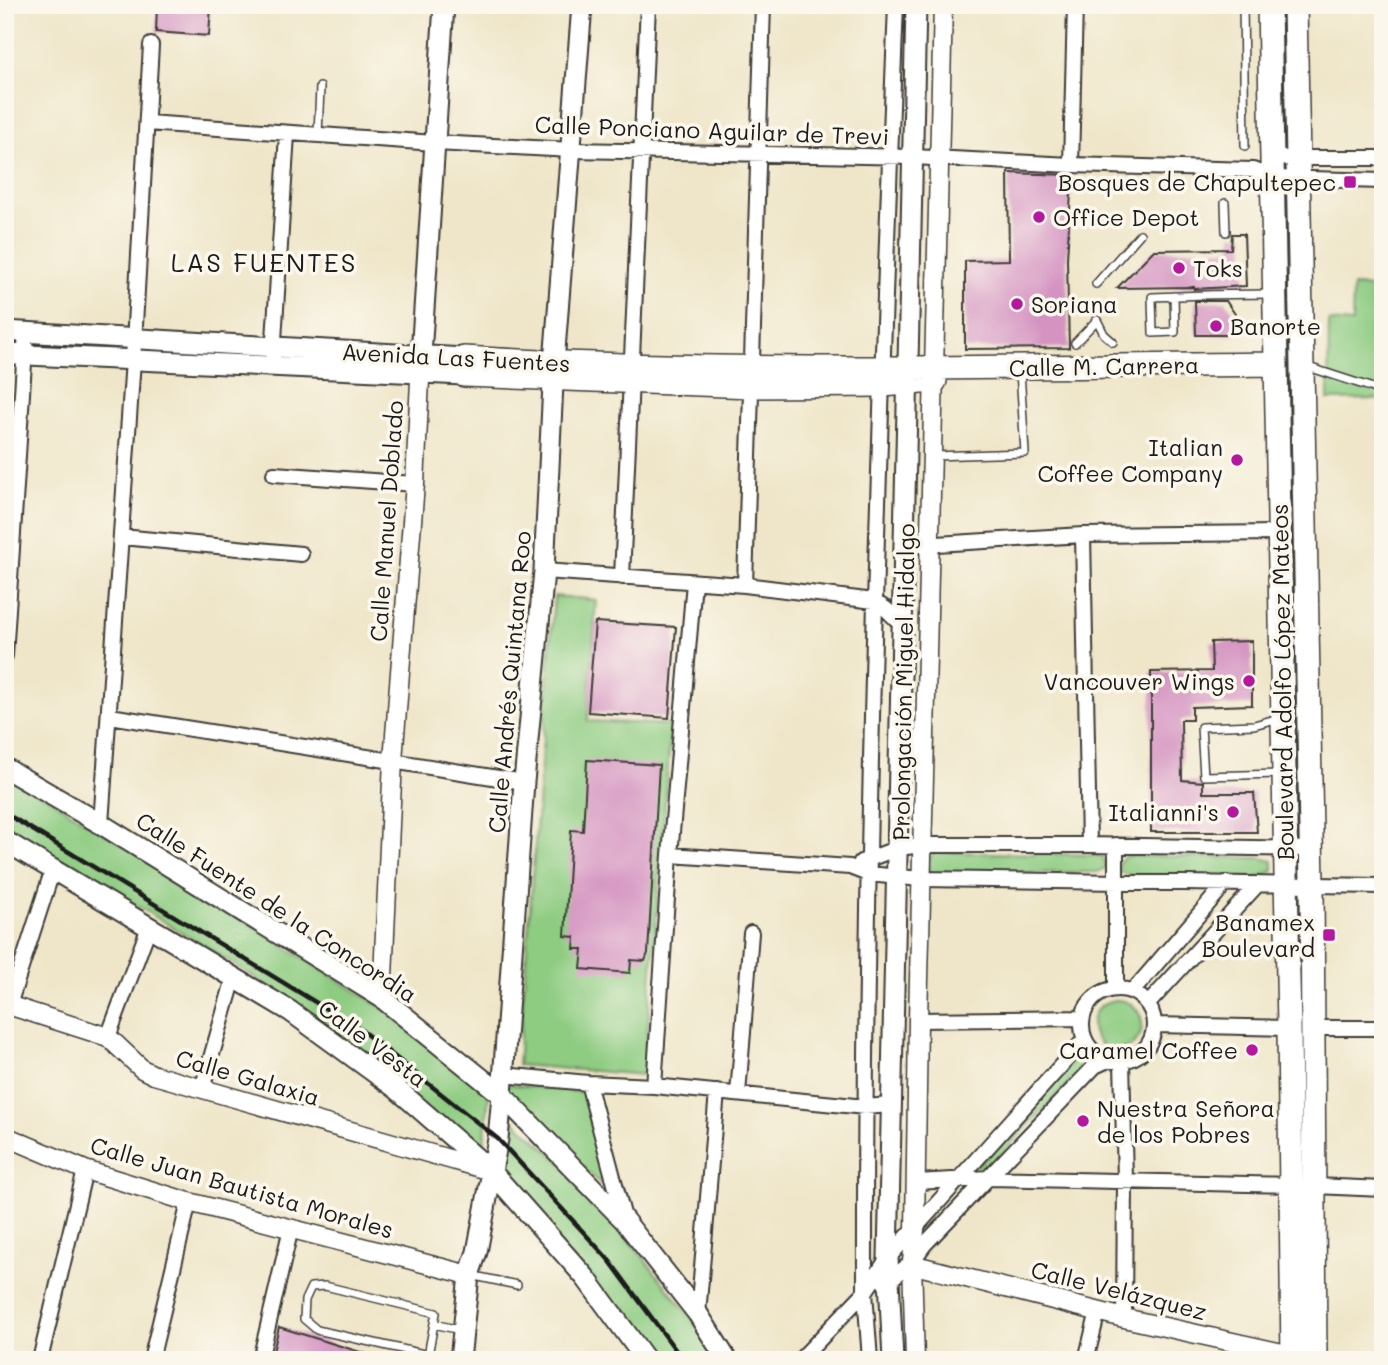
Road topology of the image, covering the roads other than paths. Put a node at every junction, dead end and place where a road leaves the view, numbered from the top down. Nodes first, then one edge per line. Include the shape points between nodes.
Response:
1 (444, 5) edge
2 (582, 5) edge
3 (648, 5) edge
4 (763, 5) edge
5 (896, 5) edge
6 (916, 5) edge
7 (943, 5) edge
8 (1075, 5) edge
9 (1243, 5) edge
10 (1269, 5) edge
11 (1294, 5) edge
12 (151, 46) dead end
13 (320, 87) dead end
14 (147, 123) junction
15 (287, 134) junction
16 (318, 135) junction
17 (435, 144) junction
18 (1245, 146) dead end
19 (572, 150) junction
20 (642, 150) junction
21 (758, 153) junction
22 (890, 157) junction
23 (912, 157) junction
24 (1383, 158) edge
25 (940, 160) junction
26 (1071, 165) junction
27 (1274, 168) junction
28 (1299, 169) junction
29 (1383, 181) edge
30 (1225, 203) dead end
31 (1226, 232) dead end
32 (1140, 234) dead end
33 (1096, 284) dead end
34 (1275, 294) junction
35 (1174, 296) junction
36 (5, 331) edge
37 (26, 331) junction
38 (134, 338) junction
39 (1113, 342) dead end
40 (1075, 343) dead end
41 (15, 354) edge
42 (273, 357) junction
43 (133, 360) junction
44 (421, 364) junction
45 (1276, 364) junction
46 (1301, 364) junction
47 (464, 366) joint
48 (1019, 367) junction
49 (554, 371) junction
50 (631, 373) junction
51 (935, 374) junction
52 (752, 376) junction
53 (882, 376) junction
54 (908, 376) junction
55 (1383, 388) edge
56 (932, 456) junction
57 (274, 474) dead end
58 (415, 484) junction
59 (1279, 533) junction
60 (1083, 535) junction
61 (122, 537) junction
62 (931, 545) junction
63 (904, 546) junction
64 (301, 554) dead end
65 (544, 571) junction
66 (622, 577) junction
67 (694, 582) junction
68 (745, 585) junction
69 (874, 601) junction
70 (902, 625) junction
71 (5, 656) edge
72 (110, 716) junction
73 (1283, 717) junction
74 (393, 760) junction
75 (5, 768) edge
76 (1284, 774) junction
77 (524, 782) junction
78 (101, 824) junction
79 (5, 841) edge
80 (923, 845) junction
81 (1089, 845) junction
82 (1116, 845) junction
83 (898, 848) junction
84 (1285, 849) junction
85 (1311, 849) junction
86 (670, 855) junction
87 (868, 859) junction
88 (850, 867) junction
89 (53, 869) junction
90 (868, 874) junction
91 (896, 876) junction
92 (921, 879) junction
93 (1117, 881) junction
94 (1226, 883) junction
95 (1258, 884) junction
96 (1286, 884) junction
97 (1312, 884) junction
98 (1383, 886) edge
99 (149, 927) junction
100 (751, 933) dead end
101 (234, 978) junction
102 (1116, 988) junction
103 (1133, 991) junction
104 (382, 998) junction
105 (7, 1004) edge
106 (1148, 1004) junction
107 (1082, 1018) junction
108 (918, 1020) junction
109 (1154, 1025) junction
110 (1289, 1028) junction
111 (1313, 1028) junction
112 (1383, 1028) edge
113 (108, 1037) junction
114 (1084, 1039) junction
115 (1115, 1060) junction
116 (503, 1075) junction
117 (588, 1083) junction
118 (654, 1086) junction
119 (202, 1089) junction
120 (717, 1092) junction
121 (738, 1094) junction
122 (502, 1096) junction
123 (891, 1105) junction
124 (865, 1107) junction
125 (5, 1136) edge
126 (85, 1170) junction
127 (491, 1171) junction
128 (989, 1178) junction
129 (960, 1179) junction
130 (1125, 1180) junction
131 (916, 1182) junction
132 (1290, 1185) junction
133 (1315, 1186) junction
134 (1383, 1189) edge
135 (189, 1202) junction
136 (624, 1220) junction
137 (291, 1228) junction
138 (915, 1230) junction
139 (888, 1258) junction
140 (912, 1262) junction
141 (470, 1275) junction
142 (890, 1281) junction
143 (517, 1285) dead end
144 (865, 1292) junction
145 (1098, 1311) junction
146 (698, 1314) junction
147 (1124, 1318) junction
148 (433, 1324) junction
149 (463, 1331) junction
150 (1292, 1357) edge
151 (40, 1360) edge
152 (151, 1360) edge
153 (260, 1360) edge
154 (460, 1360) edge
155 (646, 1360) edge
156 (727, 1360) edge
157 (800, 1360) edge
158 (870, 1360) edge
159 (893, 1360) edge
160 (915, 1360) edge
161 (1086, 1360) edge
162 (1315, 1360) edge

1 - 17 main road, Calle Manuel Doblado
2 - 19 main road, Calle Andrés Quintana Roo
3 - 20 street
4 - 21 street
5 - 22 street
6 - 23 main road, Prolongación Miguel Hidalgo
7 - 25 street, Prolongación Miguel Hidalgo
8 - 26 street
9 - 18 lane
10 - 27 main road, Boulevard Adolfo López Mateos
11 - 28 main road, Boulevard Adolfo López Mateos
12 - 14 street
13 - 16 lane
14 - 15 street, Calle Ponciano Aguilar de Trevi
14 - 38 street
15 - 16 street, Calle Ponciano Aguilar de Trevi
15 - 42 street
16 - 17 street, Calle Ponciano Aguilar de Trevi
17 - 19 street, Calle Ponciano Aguilar de Trevi
17 - 44 main road, Calle Manuel Doblado
19 - 20 street, Calle Ponciano Aguilar de Trevi
19 - 49 main road, Calle Andrés Quintana Roo
20 - 21 street, Calle Ponciano Aguilar de Trevi
20 - 50 street
21 - 22 street, Calle Ponciano Aguilar de Trevi
21 - 52 street
22 - 23 street, Calle Ponciano Aguilar de Trevi
22 - 53 street
23 - 25 street, Calle Ponciano Aguilar de Trevi
23 - 54 main road, Prolongación Miguel Hidalgo
24 - 28 street
25 - 26 street, Calle Ponciano Aguilar de Trevi
25 - 51 street, Prolongación Miguel Hidalgo
26 - 27 street, Calle Ponciano Aguilar de Trevi
27 - 28 street
27 - 28 street
27 - 34 main road, Boulevard Adolfo López Mateos
28 - 29 street
28 - 46 main road, Boulevard Adolfo López Mateos
30 - 31 lane
32 - 33 lane
34 - 35 lane
34 - 45 main road, Boulevard Adolfo López Mateos
35 - 35 lane via 1152,297 1153,333 1175,332
36 - 37 main road, Avenida Las Fuentes
37 - 38 main road, Avenida Las Fuentes
37 - 41 street
38 - 42 main road, Avenida Las Fuentes
38 - 43 street
39 - 40 lane via 1097,320
41 - 43 main road, Avenida Las Fuentes
41 - 71 street
42 - 43 main road, Avenida Las Fuentes
42 - 44 main road, Avenida Las Fuentes
43 - 61 street
44 - 47 main road, Avenida Las Fuentes
44 - 58 street, Calle Manuel Doblado
45 - 46 street, Calle M. Carrera
45 - 48 main road, Calle M. Carrera
45 - 59 main road, Boulevard Adolfo López Mateos
46 - 55 lane
46 - 85 main road, Boulevard Adolfo López Mateos
47 - 49 main road, Avenida Las Fuentes
48 - 51 main road, Calle M. Carrera
48 - 56 lane via 1025,453
49 - 50 main road, Avenida Las Fuentes
49 - 65 main road, Calle Andrés Quintana Roo
50 - 52 main road, Avenida Las Fuentes
50 - 66 street
51 - 54 main road, Calle M. Carrera
51 - 56 street, Prolongación Miguel Hidalgo
52 - 53 main road, Avenida Las Fuentes
52 - 68 street
53 - 54 main road, Avenida Las Fuentes
53 - 69 street
54 - 63 main road, Prolongación Miguel Hidalgo
56 - 62 street, Prolongación Miguel Hidalgo
57 - 58 street
58 - 74 street, Calle Manuel Doblado
59 - 60 street
59 - 73 main road, Boulevard Adolfo López Mateos
60 - 62 street
60 - 81 street
61 - 64 street
61 - 72 street
62 - 63 street
62 - 80 street, Prolongación Miguel Hidalgo
63 - 70 main road, Prolongación Miguel Hidalgo
65 - 66 street
65 - 77 main road, Calle Andrés Quintana Roo
66 - 67 street
67 - 68 street
67 - 86 street
68 - 69 street
69 - 70 street
69 - 87 street
70 - 83 main road, Prolongación Miguel Hidalgo
72 - 74 street
72 - 78 street
73 - 76 main road, Boulevard Adolfo López Mateos
73 - 76 lane via 1254,725 1201,727 1203,776
74 - 77 street
74 - 104 street, Calle Manuel Doblado
75 - 78 main road, Calle Fuente de la Concordia
76 - 84 main road, Boulevard Adolfo López Mateos
77 - 116 main road, Calle Andrés Quintana Roo
78 - 104 main road, Calle Fuente de la Concordia
79 - 89 main road, Calle Vesta
80 - 81 street
80 - 83 street
80 - 92 street, Prolongación Miguel Hidalgo
81 - 82 street
82 - 84 street
82 - 93 street
83 - 87 street
83 - 91 main road, Prolongación Miguel Hidalgo
84 - 85 street
84 - 96 main road, Boulevard Adolfo López Mateos
85 - 97 main road, Boulevard Adolfo López Mateos
86 - 88 street
86 - 118 street
87 - 88 street
87 - 90 street
88 - 90 street
89 - 99 main road, Calle Vesta
89 - 105 street
90 - 91 street
90 - 124 street
91 - 92 street
91 - 123 main road, Prolongación Miguel Hidalgo
92 - 93 street
92 - 108 street, Prolongación Miguel Hidalgo
93 - 94 street
93 - 102 street
94 - 95 street
94 - 103 street
95 - 96 street
95 - 106 street
96 - 97 street
96 - 110 main road, Boulevard Adolfo López Mateos
97 - 98 street
97 - 111 main road, Boulevard Adolfo López Mateos
99 - 101 main road, Calle Vesta
99 - 113 street
100 - 121 street
101 - 119 street
101 - 127 main road, Calle Vesta via 290,1011 397,1089
102 - 103 street
102 - 107 street via 1097,995
103 - 106 street
104 - 122 main road, Calle Fuente de la Concordia
105 - 113 street, Calle Galaxia
106 - 109 street
107 - 108 street
107 - 114 street
108 - 131 street, Prolongación Miguel Hidalgo
109 - 110 street
109 - 115 street via 1144,1050 1134,1058
110 - 132 main road, Boulevard Adolfo López Mateos
111 - 112 street
111 - 133 main road, Boulevard Adolfo López Mateos
113 - 119 street, Calle Galaxia via 142,1069
114 - 115 street via 1091,1050
114 - 129 street
115 - 128 street via 1095,1066
115 - 130 street
116 - 117 street
116 - 122 main road, Calle Andrés Quintana Roo
117 - 118 street
117 - 136 street
118 - 120 street
119 - 127 street, Calle Galaxia
120 - 121 street
120 - 146 street
121 - 124 street
122 - 127 main road, Calle Andrés Quintana Roo
122 - 136 main road, Calle Fuente de la Concordia
123 - 124 street
123 - 139 main road, Prolongación Miguel Hidalgo
124 - 144 street
125 - 126 street, Calle Juan Bautista Morales
126 - 135 street, Calle Juan Bautista Morales
126 - 151 street
127 - 141 main road, Calle Andrés Quintana Roo
127 - 155 main road, Calle Vesta via 585,1278
128 - 129 street
128 - 130 street
128 - 140 street
129 - 131 street
129 - 138 street
130 - 132 street
130 - 147 street
131 - 138 street, Prolongación Miguel Hidalgo
132 - 150 main road, Boulevard Adolfo López Mateos
133 - 134 street
133 - 162 main road, Boulevard Adolfo López Mateos
135 - 137 street, Calle Juan Bautista Morales
135 - 152 street
136 - 146 main road, Calle Fuente de la Concordia
137 - 141 street, Calle Juan Bautista Morales
137 - 153 street
138 - 139 street
138 - 140 street, Prolongación Miguel Hidalgo
139 - 142 main road, Prolongación Miguel Hidalgo
139 - 144 street
140 - 142 street
140 - 145 street, Calle Velázquez
140 - 160 street, Prolongación Miguel Hidalgo
141 - 143 lane
141 - 149 main road, Calle Andrés Quintana Roo
142 - 144 street
142 - 159 main road, Prolongación Miguel Hidalgo
144 - 157 street
144 - 158 street
145 - 147 street, Calle Velázquez
145 - 161 street
146 - 156 main road, Calle Fuente de la Concordia
147 - 150 street, Calle Velázquez
148 - 148 lane via 428,1354 317,1330 304,1319 305,1300 311,1287 325,1286 436,1313
148 - 149 lane
149 - 154 main road, Calle Andrés Quintana Roo
150 - 162 street, Calle Velázquez

